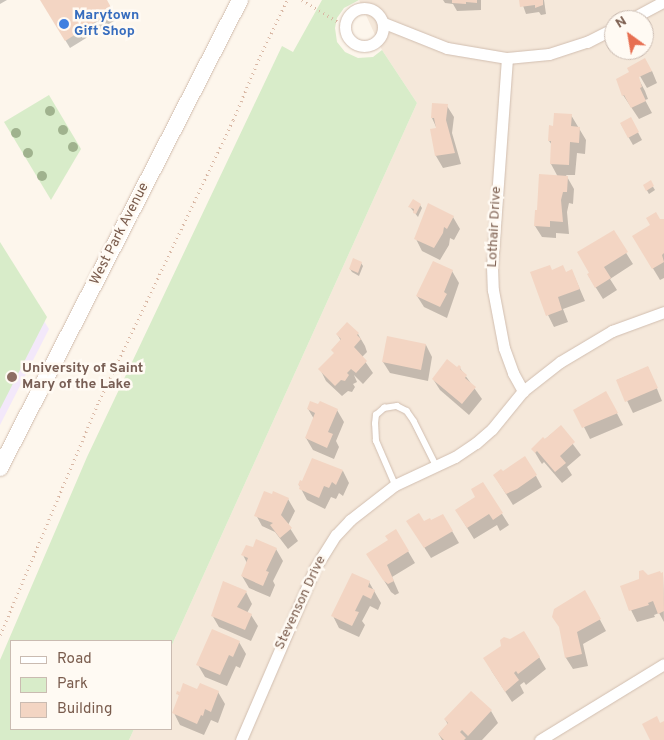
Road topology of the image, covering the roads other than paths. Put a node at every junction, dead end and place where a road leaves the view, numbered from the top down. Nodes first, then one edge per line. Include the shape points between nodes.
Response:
1 (240, 0) edge
2 (664, 1) edge
3 (647, 10) edge
4 (384, 23) junction
5 (604, 33) edge
6 (507, 58) junction
7 (664, 312) edge
8 (523, 392) junction
9 (436, 465) junction
10 (0, 468) edge
11 (396, 485) junction
12 (664, 664) edge
13 (242, 740) edge
14 (540, 740) edge

1 - 10 main road, West Park Avenue
2 - 3 street
4 - 4 street via 382,36 366,47 348,39 346,20 354,10 366,8 377,12
4 - 6 street via 447,48
5 - 6 street via 549,54
6 - 8 street, Lothair Drive via 494,222 493,282 504,348
7 - 8 street, Stevenson Drive via 612,331 585,345
8 - 9 street, Stevenson Drive via 492,429 455,457
9 - 11 street, Stevenson Drive
9 - 11 lane via 407,411 396,406 384,408 376,415 376,440
11 - 13 street, Stevenson Drive via 350,520 315,568
12 - 14 street

